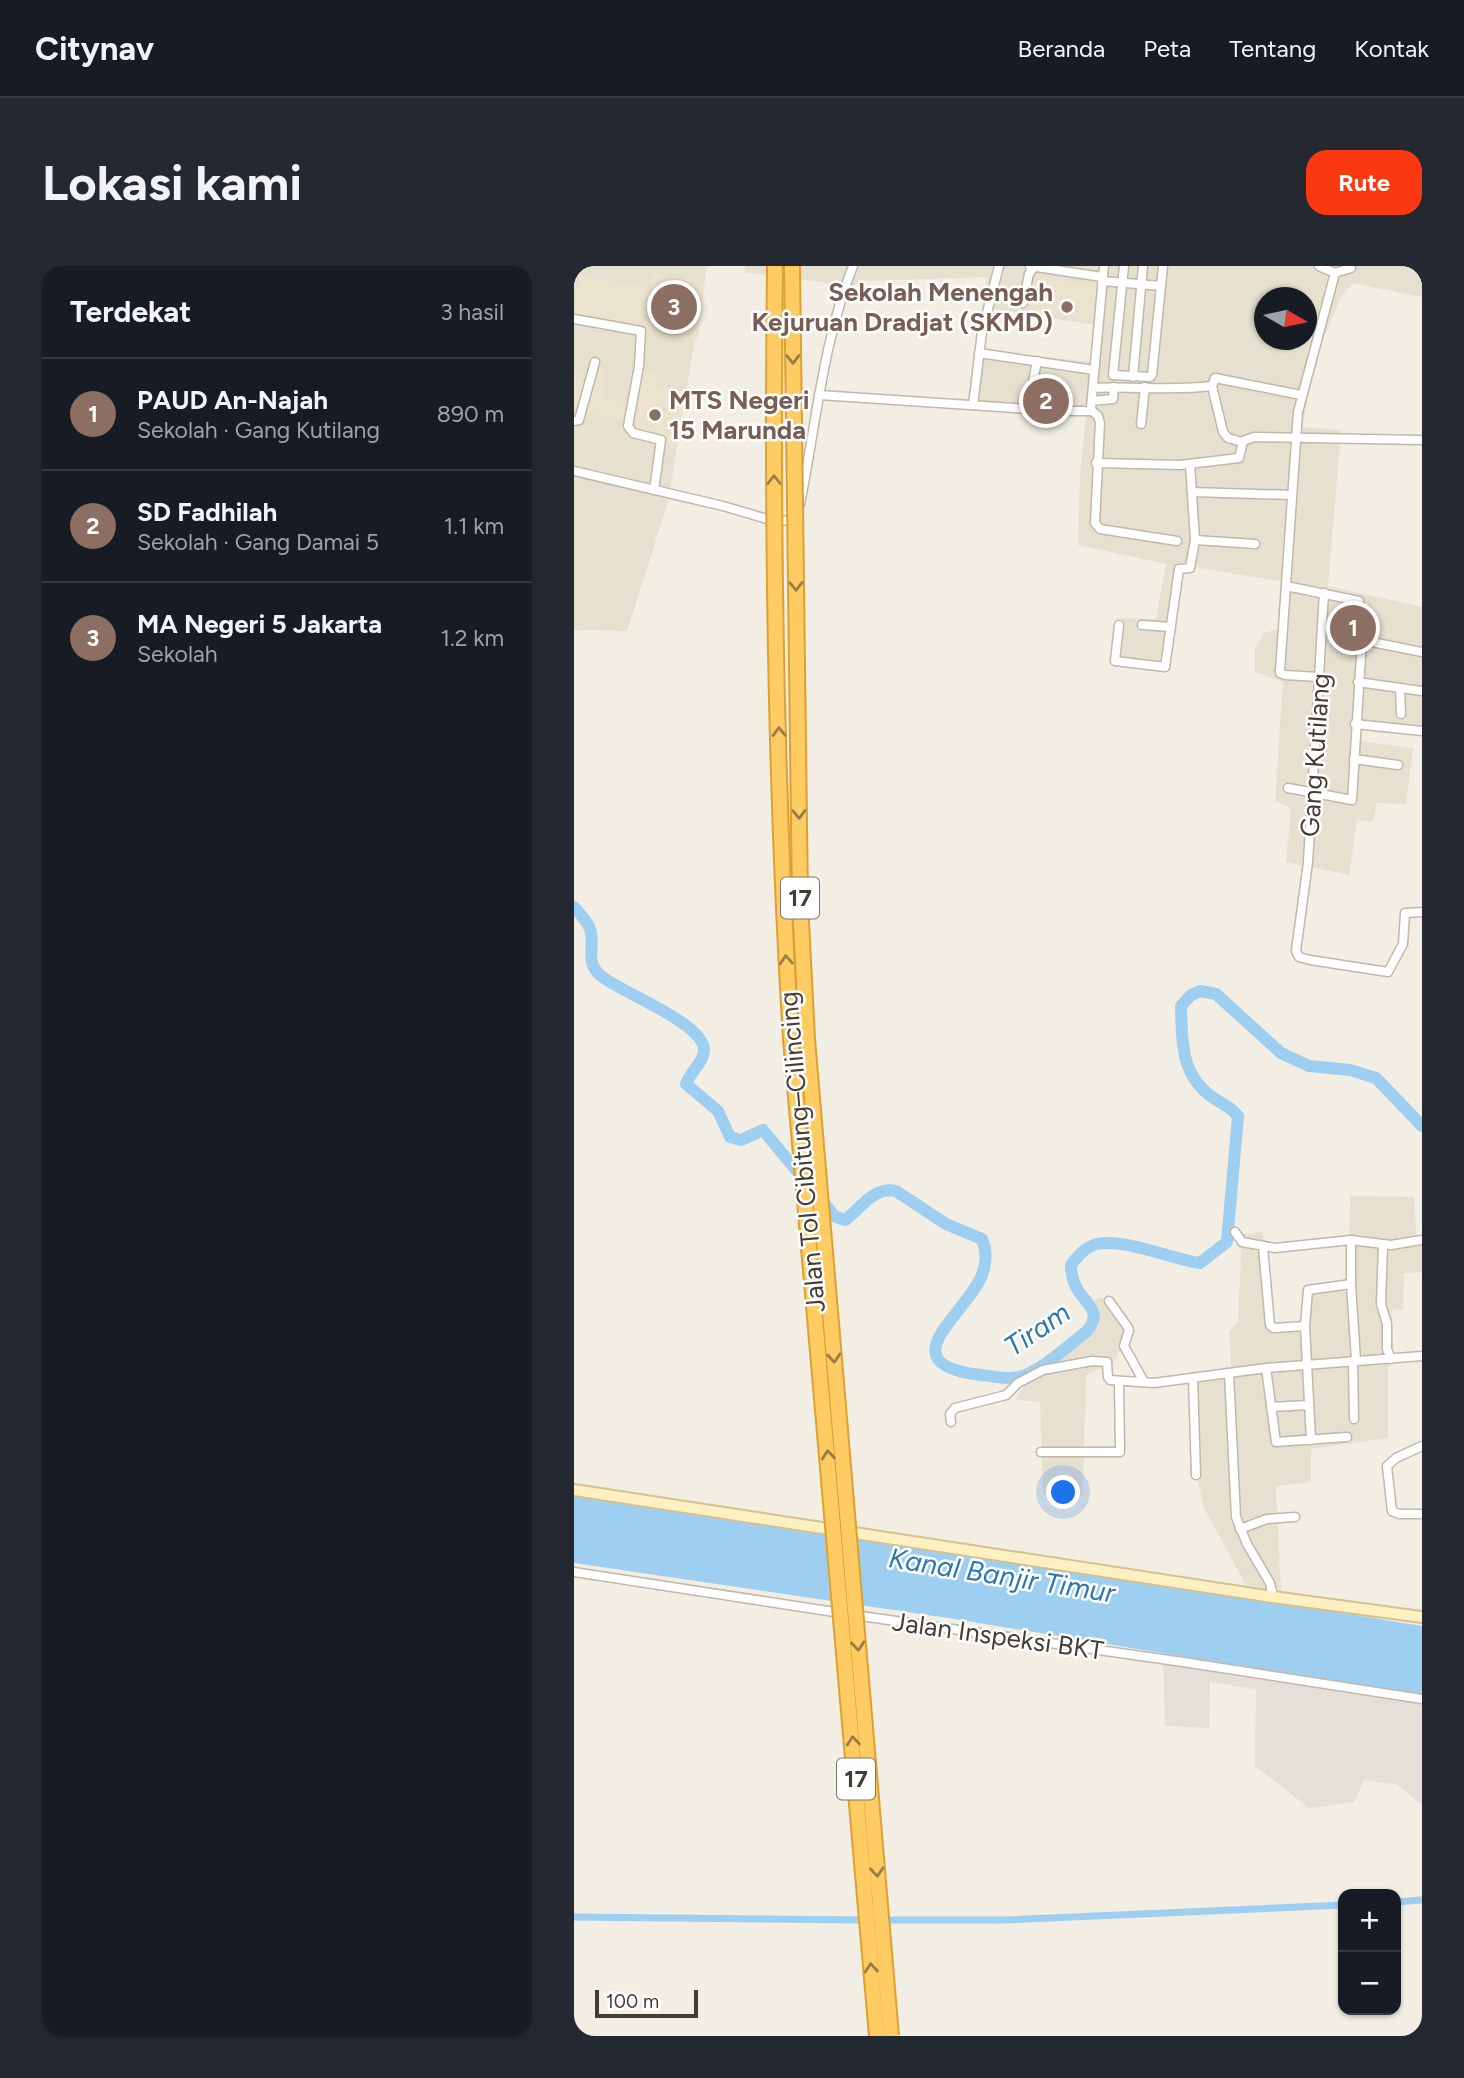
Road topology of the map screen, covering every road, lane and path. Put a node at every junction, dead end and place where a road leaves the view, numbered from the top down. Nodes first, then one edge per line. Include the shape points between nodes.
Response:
1 (775, 266) edge
2 (792, 266) edge
3 (853, 266) edge
4 (999, 266) edge
5 (1104, 266) edge
6 (1124, 266) edge
7 (1143, 266) edge
8 (1163, 266) edge
9 (1319, 266) edge
10 (1032, 267) edge
11 (1046, 268) edge
12 (1351, 268) dead end
13 (1335, 273) junction
14 (1102, 279) junction
15 (1122, 282) junction
16 (1141, 284) junction
17 (1161, 286) junction
18 (1023, 303) dead end
19 (574, 319) edge
20 (979, 353) junction
21 (1037, 361) junction
22 (595, 362) dead end
23 (1094, 371) junction
24 (1114, 375) junction
25 (1133, 377) junction
26 (1212, 386) junction
27 (1114, 387) junction
28 (1145, 387) junction
29 (1093, 388) junction
30 (819, 395) junction
31 (1301, 396) junction
32 (1092, 401) junction
33 (973, 405) junction
34 (1028, 408) junction
35 (1092, 411) junction
36 (574, 421) edge
37 (1141, 424) dead end
38 (1296, 436) junction
39 (1422, 440) edge
40 (1242, 442) junction
41 (1096, 463) junction
42 (1190, 464) junction
43 (574, 471) edge
44 (654, 490) junction
45 (1192, 492) junction
46 (1291, 495) junction
47 (1195, 540) junction
48 (1177, 541) dead end
49 (1255, 544) dead end
50 (1286, 586) junction
51 (1324, 593) junction
52 (1119, 625) dead end
53 (1142, 625) dead end
54 (1171, 627) junction
55 (1362, 640) junction
56 (1422, 652) edge
57 (1319, 677) junction
58 (1358, 682) junction
59 (1400, 688) junction
60 (1422, 691) edge
61 (1401, 714) dead end
62 (1355, 724) junction
63 (1422, 731) edge
64 (1353, 760) junction
65 (1398, 765) dead end
66 (1288, 788) dead end
67 (1311, 792) junction
68 (1422, 912) edge
69 (1235, 1232) dead end
70 (1351, 1240) junction
71 (1422, 1240) edge
72 (1383, 1245) junction
73 (1263, 1247) junction
74 (1351, 1283) junction
75 (1109, 1301) dead end
76 (1305, 1326) junction
77 (1422, 1356) edge
78 (1391, 1359) junction
79 (1354, 1361) junction
80 (1307, 1365) junction
81 (1266, 1368) junction
82 (1229, 1373) junction
83 (1193, 1378) junction
84 (1119, 1381) junction
85 (1144, 1381) junction
86 (1309, 1405) junction
87 (1271, 1407) junction
88 (1354, 1419) dead end
89 (951, 1422) dead end
90 (1347, 1437) dead end
91 (1311, 1440) junction
92 (1422, 1446) edge
93 (1041, 1452) dead end
94 (1196, 1475) dead end
95 (574, 1490) edge
96 (1422, 1514) edge
97 (1295, 1517) dead end
98 (1240, 1529) junction
99 (574, 1572) edge
100 (1273, 1597) junction
101 (1422, 1617) edge
102 (1422, 1699) edge
103 (877, 2036) edge
104 (891, 2036) edge

103 -> 1 highway, Jalan Tol Cibitung–Cilincing / 17, bridge via 782,902 774,519
2 -> 104 highway, Jalan Tol Cibitung–Cilincing / 17, bridge via 803,971
3 - 30 street via 839,304
4 - 20 street
5 - 14 street
6 - 15 street
7 - 16 street
8 - 17 street
9 - 13 street
10 - 11 street
10 - 18 street
11 - 14 street
12 - 13 street
13 - 31 street
14 - 15 street
14 - 23 street
15 - 16 street
15 - 24 street
16 - 17 street
16 - 25 street
17 - 25 street via 1152,376
19 - 44 street via 641,331 628,426 633,433 661,440
20 - 21 street
20 - 33 street
21 - 23 street
21 - 34 street
22 - 36 street via 579,420
23 - 24 street
23 - 29 street
24 - 25 street
26 - 28 street
26 - 31 street via 1216,377
26 - 40 street via 1223,432
27 - 28 street
27 - 29 street
27 - 32 street via 1113,399
28 - 37 street
29 - 32 street
30 - 33 street
30 - 44 street via 795,520 774,521
31 - 38 street
32 - 35 street
33 - 34 street
34 - 35 street
35 - 41 street via 1099,419
38 - 39 street
38 - 40 street via 1254,437
38 - 46 street
40 - 42 street via 1239,458
41 - 42 street
41 - 48 street via 1097,527
42 - 45 street
43 - 44 street
45 - 46 street
45 - 47 street
46 - 50 street
47 - 49 street
47 - 54 street via 1190,568 1179,569
50 - 51 street
50 - 57 street via 1280,673
51 - 55 street via 1359,601
51 - 57 street, Gang Kutilang
52 - 54 street via 1115,661 1164,668
53 - 54 street
55 - 56 street
55 - 58 street
57 - 67 street, Gang Kutilang
58 - 59 street
58 - 62 street
59 - 60 street
59 - 61 street
62 - 63 street
62 - 64 street
64 - 65 street
64 - 67 street via 1352,800
66 - 67 street
67 - 68 street, Gang Kutilang via 1299,957 1388,972 1403,944 1405,913
69 - 73 street via 1242,1242
70 - 72 street
70 - 73 street
70 - 74 street
71 - 72 street
72 - 78 street via 1381,1304
73 - 76 street via 1270,1325
74 - 76 street via 1308,1290
74 - 79 street
75 - 85 street via 1129,1330 1124,1346
76 - 80 street
77 - 78 street
78 - 79 street
79 - 80 street
79 - 88 street
80 - 81 street
80 - 86 street
81 - 82 street
81 - 87 street
82 - 83 street
82 - 98 street via 1234,1499
83 - 85 street
83 - 94 street
84 - 85 street
84 - 89 street via 1109,1378 1108,1364 1103,1361 1043,1370 1006,1395 955,1408
84 - 93 street via 1119,1453
86 - 87 street
86 - 91 street
87 - 91 street via 1276,1442
90 - 91 street
92 - 96 street via 1387,1466 1392,1511
95 - 100 street
97 - 98 street via 1267,1519
98 - 100 street
99 - 102 street, Jalan Inspeksi BKT
100 - 101 street

